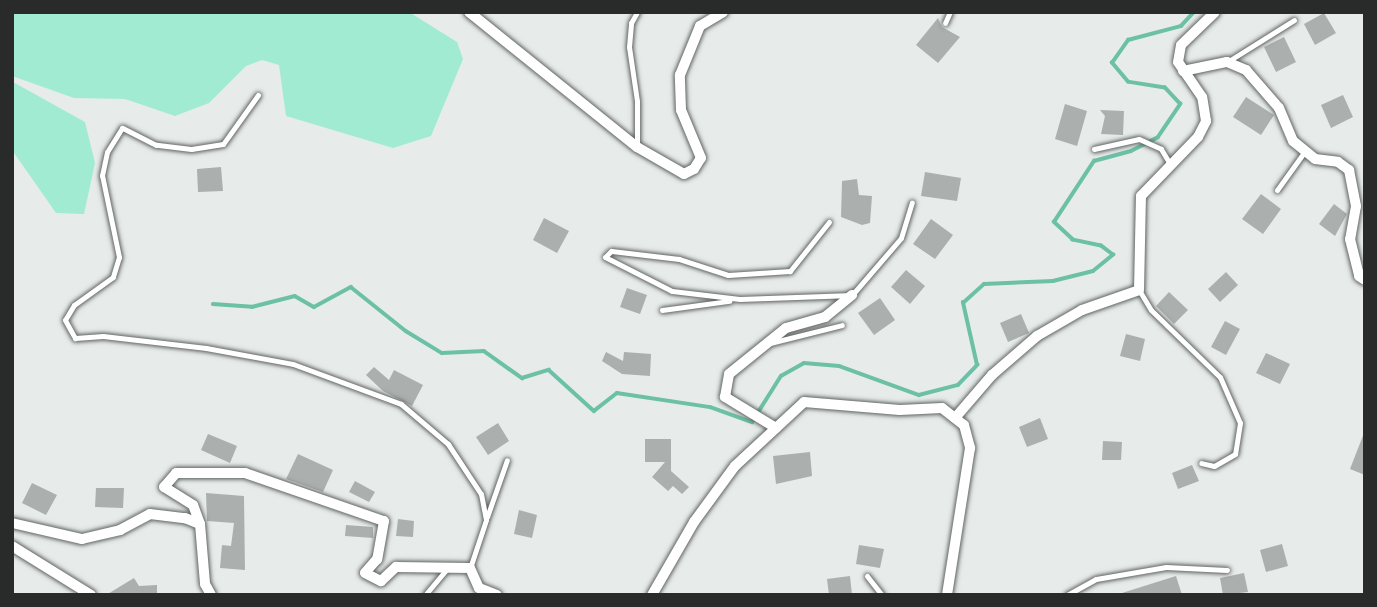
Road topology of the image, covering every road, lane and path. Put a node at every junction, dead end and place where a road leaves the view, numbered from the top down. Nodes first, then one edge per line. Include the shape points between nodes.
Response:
1 (469, 12) edge
2 (637, 12) edge
3 (723, 12) edge
4 (950, 12) edge
5 (1215, 12) edge
6 (1294, 20) dead end
7 (945, 23) dead end
8 (1227, 62) junction
9 (1183, 71) junction
10 (258, 95) dead end
11 (636, 147) junction
12 (1094, 149) dead end
13 (1305, 151) junction
14 (1170, 164) junction
15 (1277, 190) dead end
16 (912, 204) dead end
17 (829, 222) dead end
18 (1365, 280) edge
19 (1139, 290) junction
20 (852, 295) junction
21 (740, 299) junction
22 (662, 310) dead end
23 (842, 325) dead end
24 (766, 343) junction
25 (955, 418) junction
26 (776, 428) junction
27 (507, 460) dead end
28 (1201, 463) dead end
29 (486, 520) junction
30 (12, 523) edge
31 (200, 524) junction
32 (12, 546) edge
33 (449, 567) junction
34 (470, 568) junction
35 (1227, 570) dead end
36 (867, 576) dead end
37 (204, 590) edge
38 (92, 595) edge
39 (211, 595) edge
40 (425, 595) edge
41 (497, 595) edge
42 (652, 595) edge
43 (882, 595) edge
44 (947, 595) edge
45 (1067, 595) edge

1 - 11 street
2 - 11 lane via 629,47 637,101
3 - 11 street via 700,26 680,75 681,110 701,158 694,169 684,174
4 - 7 lane
5 - 9 street via 1181,45 1178,62
6 - 8 lane
8 - 9 street
8 - 13 street via 1246,69 1279,108 1293,141
9 - 14 street via 1202,97 1206,121
10 - 29 lane via 223,144 191,149 156,145 122,128 107,152 102,175 119,257 113,277 74,305 65,320 75,338 103,336 293,364 401,404 448,444 481,494
12 - 14 lane via 1139,139 1161,149
13 - 15 lane
13 - 18 street via 1349,170 1356,206 1350,239 1359,276
14 - 19 street via 1141,196
16 - 20 lane via 901,238
17 - 21 lane via 790,271 728,275 680,259 611,251 604,257 672,292
19 - 25 street via 1082,310 1037,336 992,375
19 - 28 lane via 1151,310 1220,377 1240,423 1235,454 1213,466
20 - 21 lane
20 - 24 street via 825,317 786,328
21 - 22 lane
23 - 24 lane via 788,342
24 - 26 street via 729,374 725,397
25 - 26 street via 942,408 900,410 804,402
25 - 44 street via 964,425 970,448
26 - 42 street via 735,466 694,523
27 - 29 lane
29 - 34 lane
30 - 31 street via 82,539 120,530 150,514
31 - 33 street via 193,505 164,487 176,473 245,474 384,521 377,559 365,573 381,581 396,567
31 - 37 street
32 - 38 street
33 - 34 street
33 - 40 lane
34 - 41 street via 479,588
35 - 45 lane via 1166,567 1096,579
36 - 43 lane
37 - 39 street

